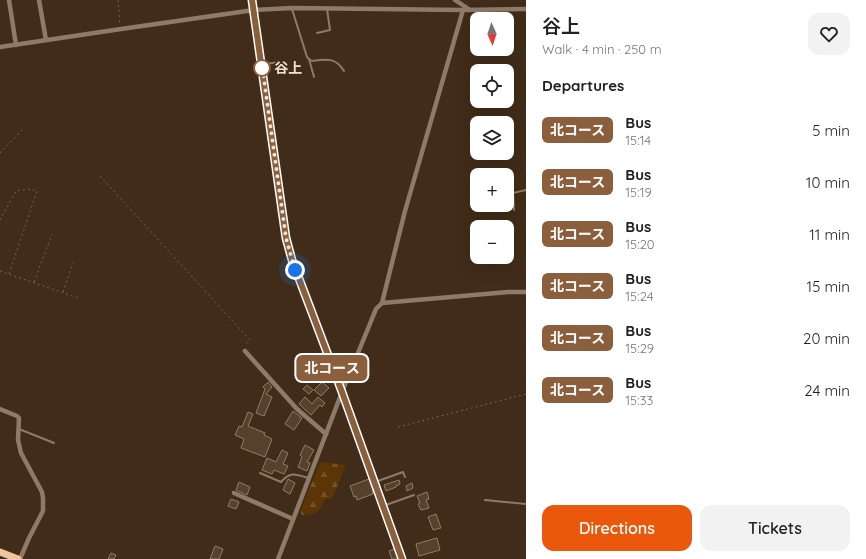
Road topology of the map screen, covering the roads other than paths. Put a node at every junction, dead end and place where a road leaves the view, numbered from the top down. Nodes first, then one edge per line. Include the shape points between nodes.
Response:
1 (9, 0) edge
2 (39, 0) edge
3 (252, 0) edge
4 (455, 0) edge
5 (292, 8) junction
6 (327, 9) junction
7 (254, 10) junction
8 (463, 10) junction
9 (470, 10) junction
10 (526, 10) edge
11 (317, 33) dead end
12 (46, 40) junction
13 (16, 44) junction
14 (0, 47) edge
15 (309, 59) junction
16 (283, 62) dead end
17 (262, 65) junction
18 (344, 71) dead end
19 (314, 77) dead end
20 (526, 190) edge
21 (514, 193) edge
22 (526, 292) edge
23 (382, 303) junction
24 (245, 351) road end
25 (342, 392) junction
26 (0, 409) edge
27 (18, 429) junction
28 (326, 434) junction
29 (54, 443) dead end
30 (260, 473) dead end
31 (404, 477) dead end
32 (309, 479) junction
33 (375, 482) junction
34 (234, 493) dead end
35 (414, 495) dead end
36 (485, 500) dead end
37 (526, 504) edge
38 (383, 506) junction
39 (293, 519) junction
40 (0, 552) edge
41 (16, 559) edge
42 (278, 559) edge
43 (402, 559) edge

1 - 13 street
2 - 12 street
3 - 7 street
4 - 9 street
5 - 6 street
5 - 7 street
5 - 15 lane
6 - 8 street
6 - 11 lane via 330,30
7 - 12 street
7 - 17 street
8 - 9 street
8 - 23 street via 405,211
9 - 10 street
12 - 13 street
13 - 14 street
15 - 18 lane via 332,60 342,66
15 - 19 lane
16 - 17 lane
17 - 25 street via 286,238 298,279
20 - 21 lane
22 - 23 street
23 - 25 street via 376,309
24 - 28 street via 297,408
25 - 28 street
25 - 33 street
26 - 27 street via 17,416 20,420
27 - 29 lane
27 - 41 street via 21,453 42,492 43,511
28 - 32 street
30 - 32 lane via 281,482 292,474
31 - 33 lane via 403,472
32 - 39 street
33 - 38 street
34 - 39 street
35 - 38 lane
36 - 37 lane
38 - 43 street
39 - 42 street
40 - 41 main road

